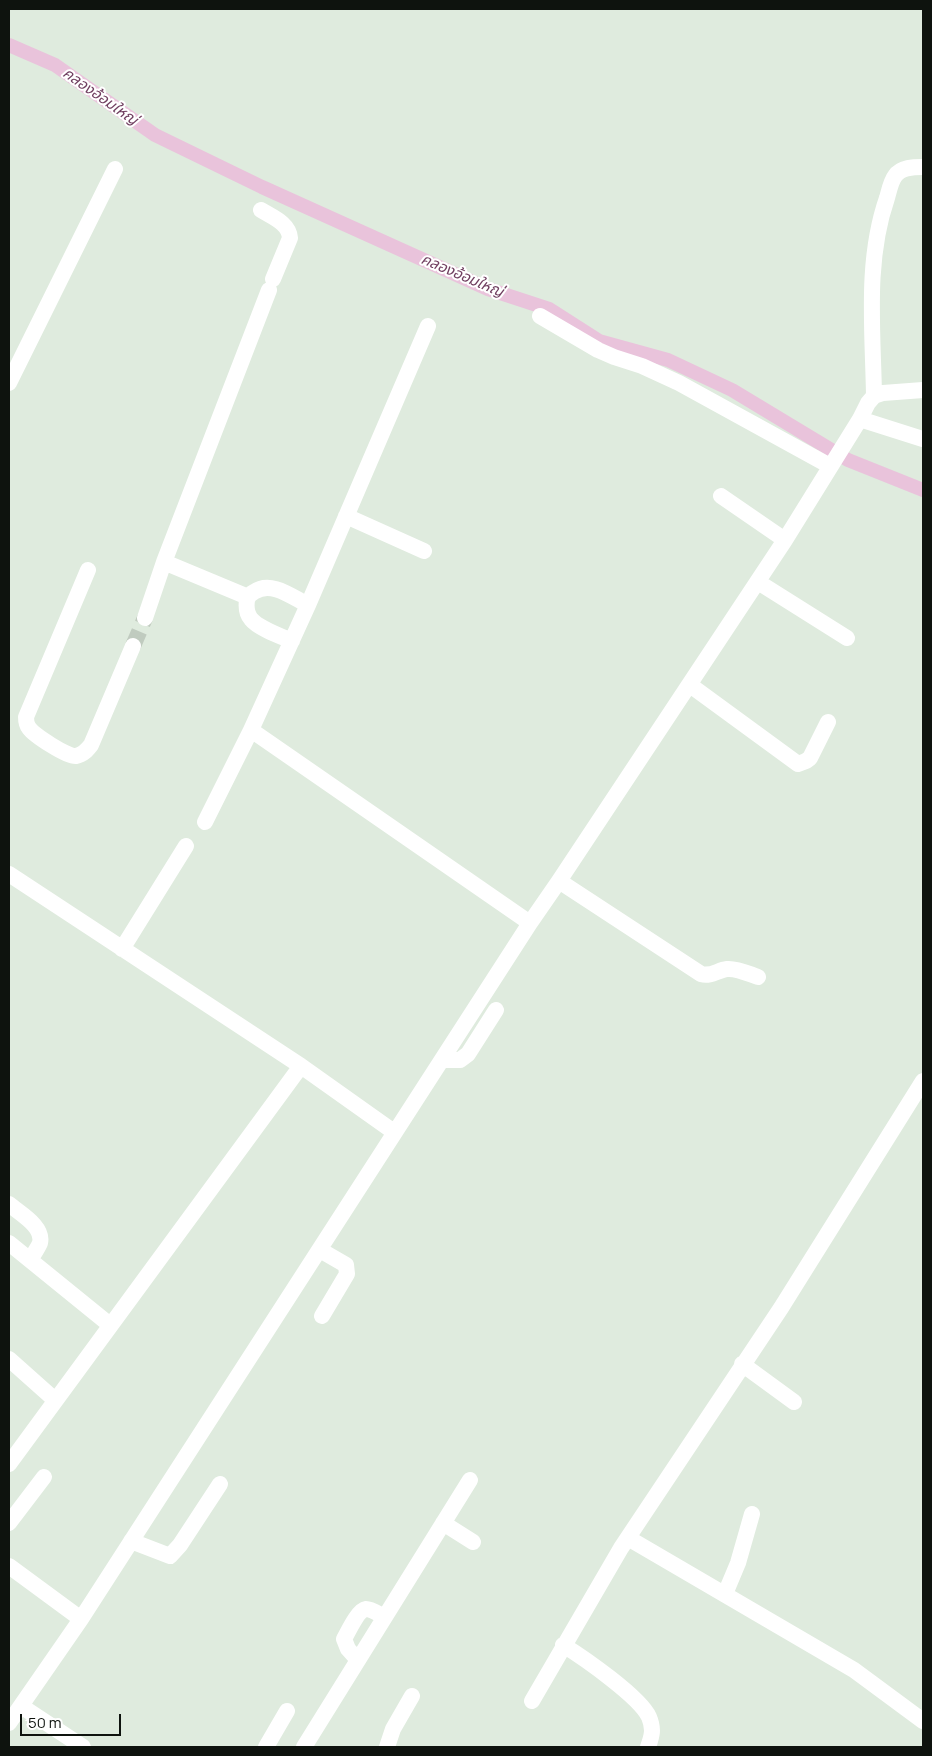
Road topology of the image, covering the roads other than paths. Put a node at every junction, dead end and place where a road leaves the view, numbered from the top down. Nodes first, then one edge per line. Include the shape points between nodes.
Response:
1 (923, 166) edge
2 (115, 169) dead end
3 (261, 210) dead end
4 (540, 316) dead end
5 (428, 326) dead end
6 (9, 383) edge
7 (923, 390) edge
8 (874, 396) junction
9 (860, 419) junction
10 (923, 439) edge
11 (832, 463) junction
12 (721, 496) dead end
13 (346, 516) junction
14 (785, 540) junction
15 (424, 551) dead end
16 (164, 562) junction
17 (88, 570) dead end
18 (758, 582) junction
19 (248, 597) junction
20 (308, 605) junction
21 (145, 618) tunnel mouth
22 (847, 638) dead end
23 (292, 641) junction
24 (133, 646) tunnel mouth
25 (690, 685) junction
26 (828, 722) dead end
27 (251, 730) junction
28 (205, 822) dead end
29 (186, 846) dead end
30 (9, 874) edge
31 (559, 881) junction
32 (530, 923) junction
33 (122, 949) junction
34 (758, 977) dead end
35 (496, 1010) dead end
36 (442, 1060) junction
37 (301, 1066) junction
38 (923, 1082) edge
39 (394, 1132) junction
40 (9, 1204) edge
41 (9, 1243) edge
42 (320, 1250) junction
43 (30, 1260) junction
44 (322, 1316) dead end
45 (110, 1325) junction
46 (9, 1359) edge
47 (742, 1364) junction
48 (55, 1400) junction
49 (794, 1402) dead end
50 (9, 1464) edge
51 (44, 1477) dead end
52 (470, 1480) dead end
53 (220, 1484) dead end
54 (752, 1514) dead end
55 (9, 1523) edge
56 (443, 1523) junction
57 (628, 1538) junction
58 (131, 1541) junction
59 (473, 1542) dead end
60 (9, 1566) edge
61 (725, 1594) junction
62 (385, 1617) junction
63 (81, 1619) junction
64 (563, 1645) junction
65 (358, 1659) junction
66 (412, 1696) dead end
67 (532, 1701) dead end
68 (21, 1706) junction
69 (287, 1711) dead end
70 (923, 1721) edge
71 (9, 1723) edge
72 (83, 1747) edge
73 (266, 1747) edge
74 (304, 1747) edge
75 (387, 1747) edge
76 (648, 1747) edge

1 - 8 street via 906,169 894,176 879,220 872,279
2 - 6 street
3 - 16 street via 283,223 290,231 290,238
4 - 11 street via 598,350 679,383
5 - 13 street
7 - 8 street
8 - 9 street
9 - 10 street
9 - 11 street
11 - 14 street
12 - 14 street
13 - 15 street
13 - 20 street
14 - 18 street
16 - 19 street
16 - 21 street
17 - 24 street via 26,717 30,730 65,753 75,756 86,752
18 - 22 street
18 - 25 street
19 - 20 street via 265,587 274,588
19 - 23 street via 246,608 250,618
20 - 23 street
23 - 27 street
25 - 26 street via 798,764 810,758
25 - 31 street
27 - 28 street
27 - 32 street
29 - 33 street
30 - 33 street
31 - 32 street
31 - 34 street via 700,974 706,976 733,969
32 - 36 street
33 - 37 street
35 - 36 street via 468,1054 460,1060
36 - 39 street
37 - 39 street
37 - 45 street
38 - 47 street via 781,1308
39 - 42 street
40 - 43 street via 36,1226 40,1234 40,1242
41 - 43 street
42 - 44 street via 346,1265 347,1274
42 - 58 street
43 - 45 street
45 - 48 street
46 - 48 street
47 - 49 street
47 - 57 street
48 - 50 street
51 - 55 street
52 - 56 street
53 - 58 street via 170,1556
54 - 61 street
56 - 59 street
56 - 62 street
57 - 61 street
57 - 64 street
58 - 63 street
60 - 63 street
61 - 70 street via 854,1670
62 - 65 street
62 - 65 street via 372,1610 360,1612 344,1639
63 - 68 street
64 - 67 street
64 - 76 street via 642,1705 653,1734
65 - 74 street
66 - 75 street via 393,1729
68 - 71 street
68 - 72 street
69 - 73 street

